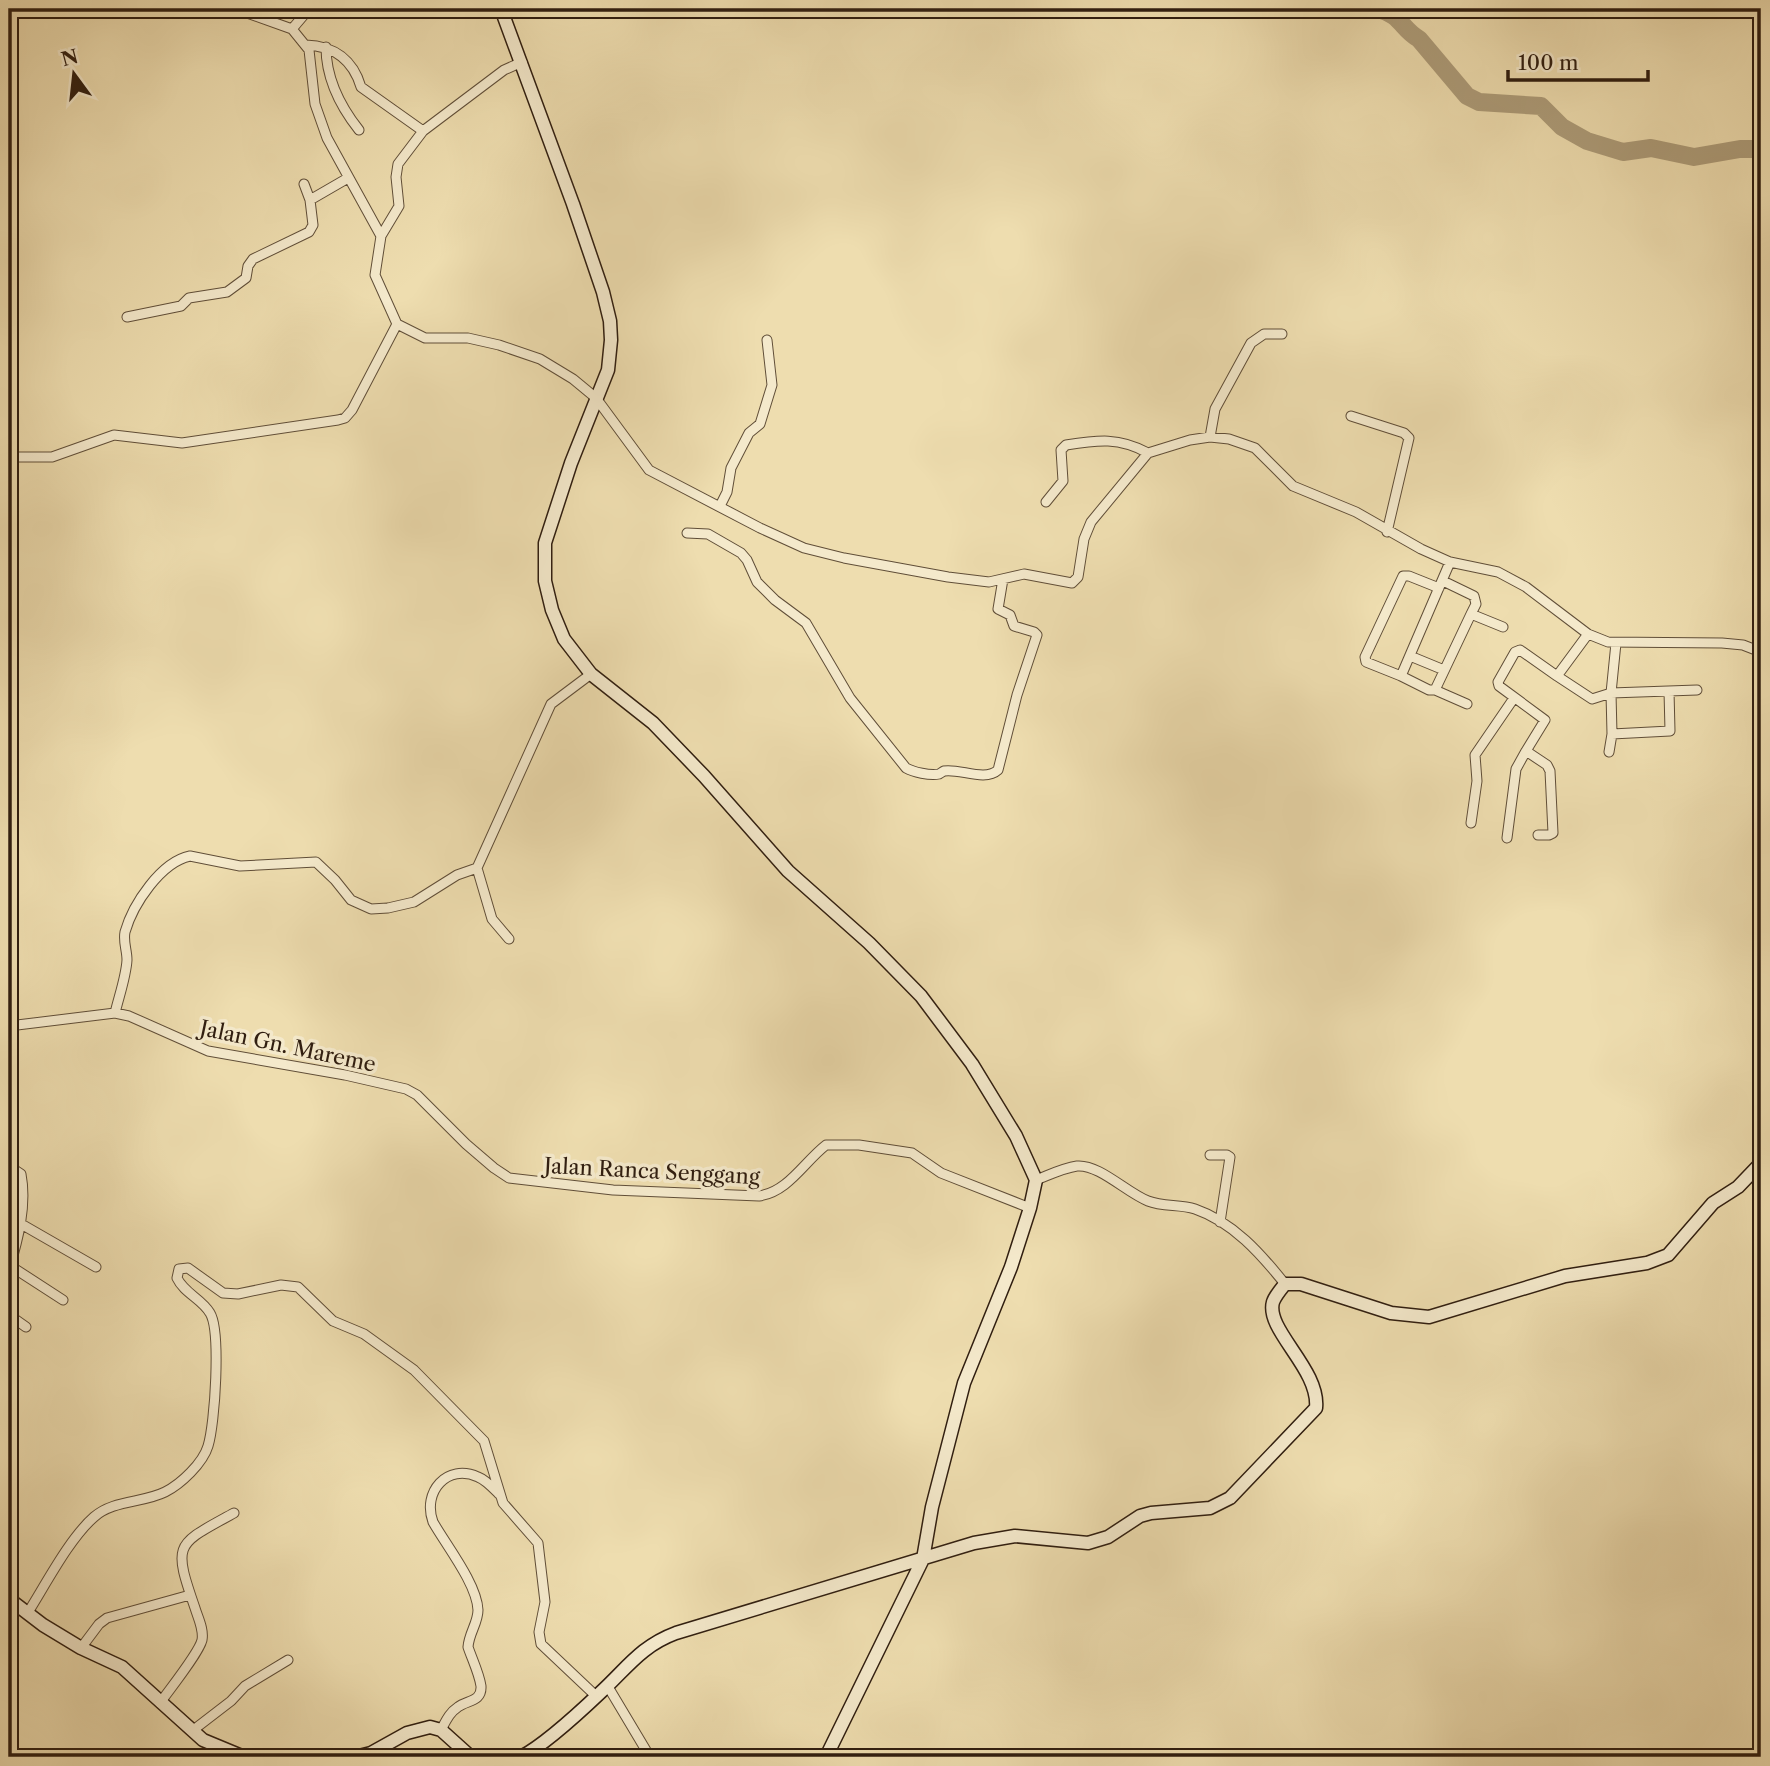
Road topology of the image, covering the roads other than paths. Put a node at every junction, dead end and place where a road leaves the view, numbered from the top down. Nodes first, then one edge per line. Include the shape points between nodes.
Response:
1 (236, 9) edge
2 (309, 9) edge
3 (501, 9) edge
4 (292, 29) junction
5 (306, 45) junction
6 (327, 47) junction
7 (513, 66) junction
8 (359, 130) dead end
9 (423, 131) junction
10 (348, 178) junction
11 (304, 184) dead end
12 (310, 200) junction
13 (381, 236) junction
14 (127, 317) dead end
15 (397, 324) junction
16 (1282, 334) dead end
17 (767, 340) dead end
18 (596, 398) junction
19 (1351, 416) dead end
20 (1210, 438) junction
21 (1148, 453) junction
22 (9, 457) edge
23 (1046, 502) dead end
24 (720, 506) junction
25 (1387, 531) junction
26 (687, 533) dead end
27 (1450, 562) junction
28 (1003, 579) junction
29 (1441, 584) junction
30 (1471, 614) junction
31 (1503, 627) dead end
32 (1588, 634) junction
33 (1616, 643) junction
34 (1761, 652) edge
35 (1410, 656) junction
36 (1444, 670) junction
37 (591, 674) junction
38 (1401, 676) junction
39 (1557, 676) junction
40 (1435, 690) junction
41 (1669, 691) junction
42 (1697, 691) dead end
43 (1611, 693) junction
44 (1514, 698) junction
45 (1467, 704) dead end
46 (1612, 734) junction
47 (1526, 751) junction
48 (1609, 752) dead end
49 (1471, 823) dead end
50 (1538, 835) dead end
51 (1507, 838) dead end
52 (477, 868) junction
53 (509, 939) dead end
54 (115, 1013) junction
55 (9, 1026) edge
56 (1210, 1155) dead end
57 (1761, 1163) edge
58 (9, 1166) edge
59 (494, 1168) joint
60 (1036, 1180) junction
61 (1030, 1208) junction
62 (9, 1217) edge
63 (1220, 1222) junction
64 (21, 1225) junction
65 (9, 1267) edge
66 (96, 1267) dead end
67 (1285, 1284) junction
68 (63, 1300) dead end
69 (9, 1315) edge
70 (26, 1327) dead end
71 (500, 1495) junction
72 (234, 1513) dead end
73 (923, 1559) junction
74 (190, 1595) junction
75 (9, 1599) edge
76 (27, 1614) junction
77 (81, 1648) junction
78 (288, 1660) dead end
79 (607, 1685) junction
80 (596, 1696) junction
81 (160, 1703) junction
82 (441, 1730) junction
83 (192, 1731) junction
84 (244, 1757) edge
85 (355, 1757) edge
86 (471, 1757) edge
87 (521, 1757) edge
88 (650, 1757) edge
89 (827, 1757) edge

1 - 4 street
2 - 4 street
3 - 7 street
4 - 5 street
5 - 6 street
5 - 10 street via 316,108
6 - 8 street via 334,88
6 - 9 street via 354,69 361,87
7 - 9 street
7 - 18 street via 599,279 610,321 608,370
9 - 13 street via 398,163 400,202
10 - 12 street
10 - 13 street
11 - 12 street
12 - 14 street via 313,225 309,232 253,259 246,278 230,291
13 - 15 street via 375,275
15 - 18 street via 425,338 468,338 531,356
15 - 22 street via 345,418 182,443 114,435 52,457
16 - 20 street via 1264,334 1251,343 1215,409
17 - 24 street via 772,385 760,425 749,433 731,468
18 - 24 street via 649,470
18 - 37 street via 567,474 543,558 552,610 564,639
19 - 25 street via 1409,438
20 - 21 street
20 - 25 street via 1255,448 1290,484 1356,512
21 - 23 street via 1111,440 1066,445 1061,450 1063,481
21 - 28 street via 1091,522 1075,580 1069,583 1024,574
24 - 28 street via 804,548 831,555 948,577 989,582
25 - 27 street
26 - 28 street via 708,534 744,556 757,582 806,623 850,698 911,771 971,775 998,770 1037,635 1013,626 1010,615 998,609
27 - 29 street
27 - 32 street via 1498,572
29 - 30 street via 1474,596
29 - 35 street
29 - 38 street via 1403,576 1366,657 1369,664
30 - 31 street
30 - 36 street
32 - 33 street
32 - 39 street
33 - 34 street via 1722,643
33 - 43 street
35 - 36 street
35 - 38 street
36 - 40 street
37 - 52 street via 551,704
37 - 60 street via 653,723 788,871 921,996 972,1064 1016,1136
38 - 40 street
39 - 43 street via 1592,699
39 - 44 street via 1518,650 1498,684
40 - 45 street
41 - 42 street
41 - 43 street
41 - 46 street via 1670,730
43 - 46 street
44 - 47 street via 1545,720
44 - 49 street via 1475,755 1477,781
46 - 48 street
47 - 50 street via 1550,771 1553,833
47 - 51 street via 1517,769
52 - 53 street via 492,919
52 - 54 street via 414,902 371,909 351,900 316,862 240,866 183,857 167,866 139,900 128,924 126,964
54 - 55 street, Jalan Gn. Mareme
54 - 59 street, Jalan Gn. Mareme via 208,1051 412,1091
56 - 63 street via 1230,1157
57 - 67 street via 1738,1188 1713,1203 1668,1255 1647,1263 1565,1276 1429,1317 1391,1313 1301,1284
58 - 64 street via 22,1178
59 - 61 street, Jalan Ranca Senggang via 516,1180 613,1190 759,1196 782,1188 826,1145 859,1145 912,1153 941,1173
60 - 61 street
60 - 63 street via 1069,1168 1088,1167 1147,1201 1196,1209
61 - 73 street via 964,1383
62 - 64 street
63 - 67 street via 1258,1251
64 - 65 street
64 - 66 street
65 - 68 street
67 - 73 street via 1272,1312 1308,1372 1316,1408 1230,1498 1209,1508 1140,1516 1099,1541 1015,1536
69 - 70 street
71 - 76 street via 484,1441 394,1354 333,1321 292,1284 223,1293 184,1268 177,1273 179,1283 211,1313 214,1325 216,1391 208,1447 187,1475 164,1493 107,1510 83,1527
71 - 80 street via 538,1543 544,1602 541,1644
71 - 82 street via 470,1474 438,1483 429,1500 433,1522 470,1584 478,1610 468,1647 480,1694 450,1714
72 - 74 street via 184,1544 181,1557
73 - 79 street via 661,1639 636,1655
73 - 89 street
74 - 77 street via 107,1618
74 - 81 street via 202,1639
75 - 76 street
76 - 77 street
77 - 81 street via 122,1667
78 - 83 street via 245,1686
79 - 80 street
79 - 88 street
80 - 87 street
81 - 83 street
82 - 85 street via 418,1729
82 - 86 street
83 - 84 street

